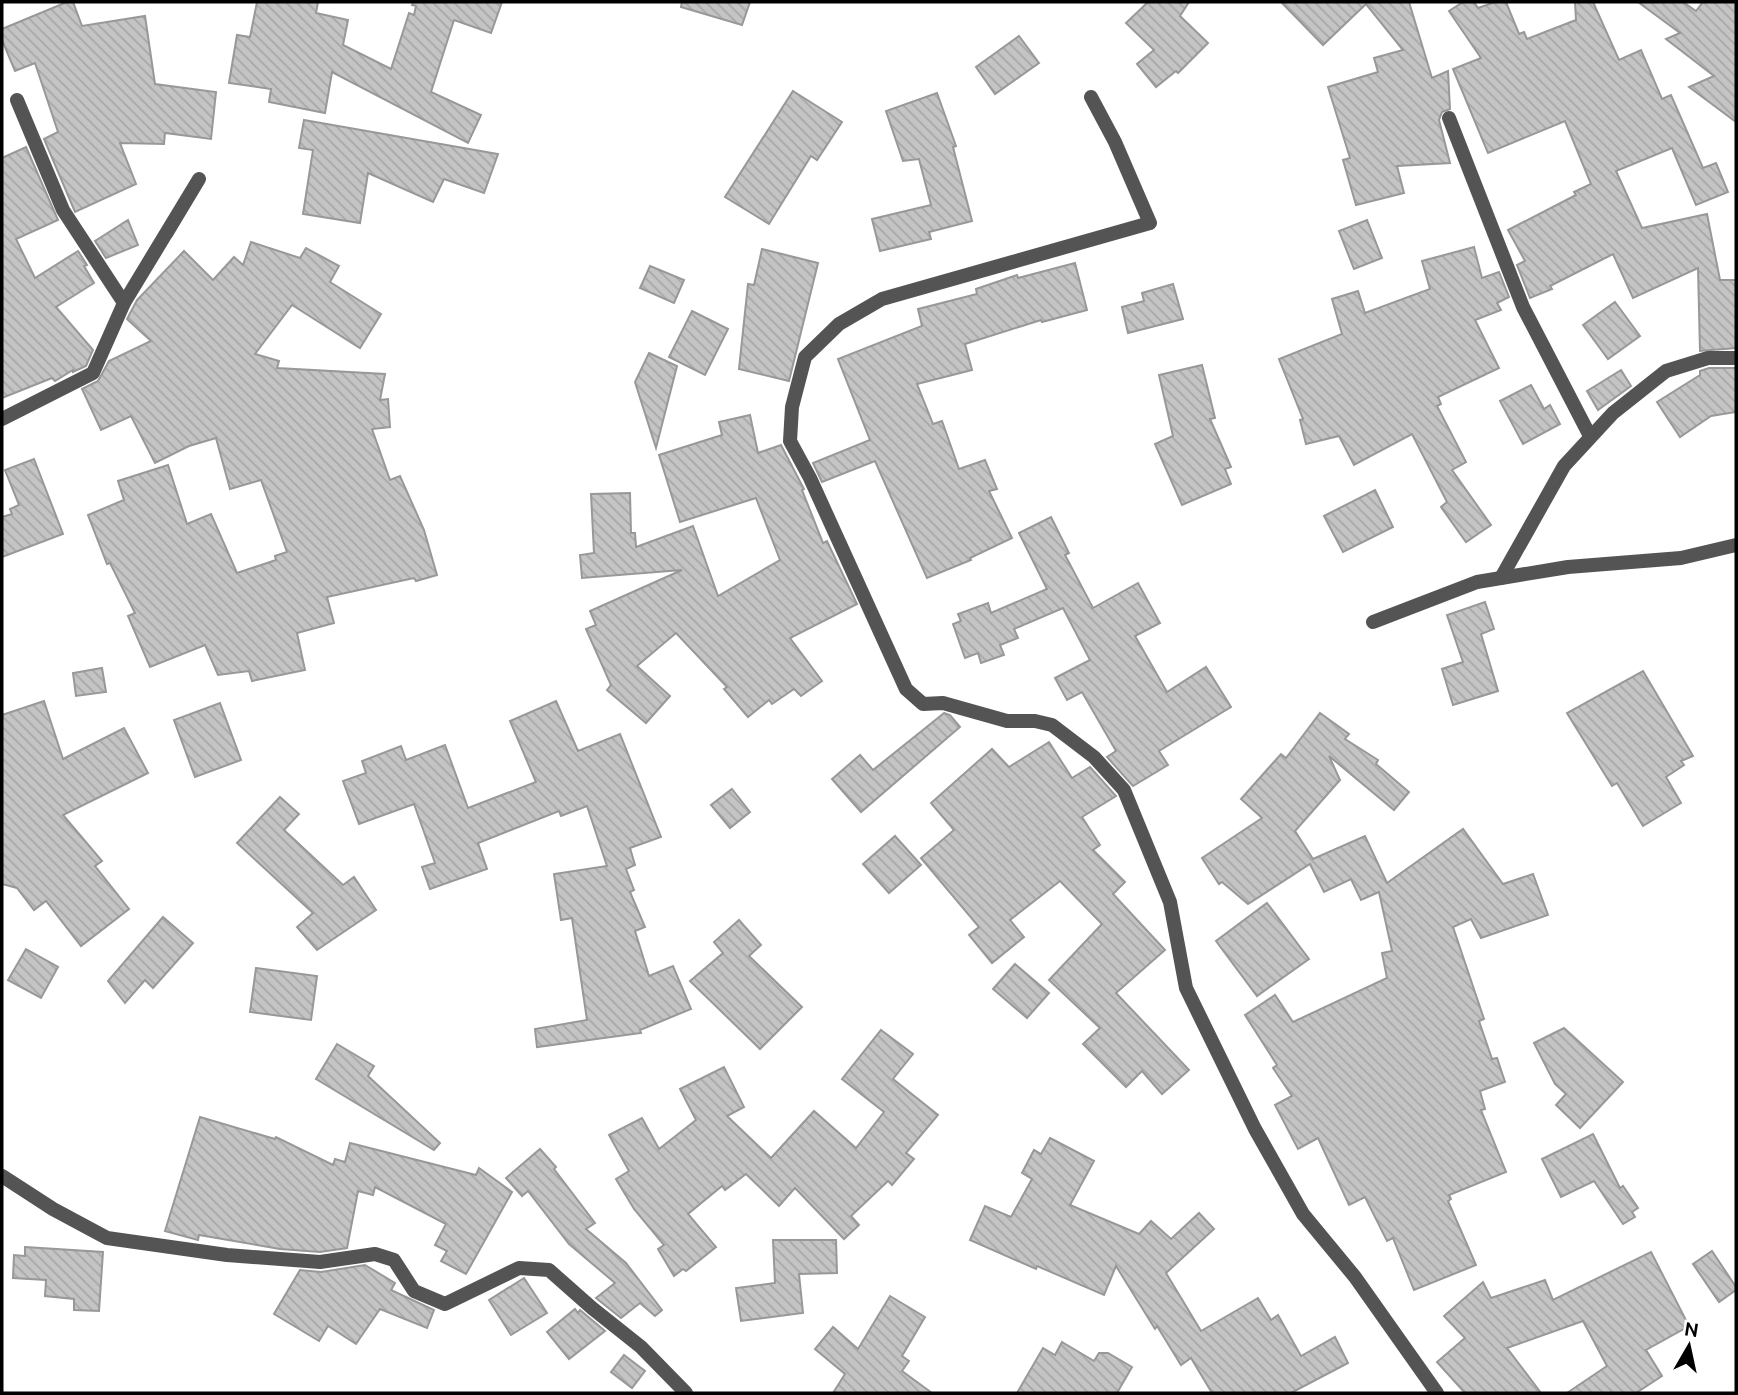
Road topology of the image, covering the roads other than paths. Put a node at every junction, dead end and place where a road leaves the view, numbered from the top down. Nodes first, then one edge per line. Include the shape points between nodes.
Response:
1 (1091, 97) dead end
2 (17, 100) dead end
3 (1449, 118) dead end
4 (166, 234) dead end
5 (124, 303) junction
6 (1736, 358) edge
7 (2, 419) edge
8 (1590, 436) junction
9 (1736, 545) edge
10 (1501, 578) junction
11 (1373, 622) dead end
12 (2, 1176) edge
13 (686, 1393) edge
14 (1437, 1393) edge

1 - 14 street via 1150,223 882,299 839,324 805,356 792,407 790,441 906,690 923,704 943,703 1007,721 1052,725 1094,757 1124,790 1170,902 1186,988 1255,1129 1303,1214 1355,1277
2 - 5 street via 63,210
3 - 8 street via 1523,307
4 - 5 street via 199,179
5 - 7 street via 93,373
6 - 8 street via 1708,358 1666,371
8 - 10 street via 1564,466
9 - 10 street via 1681,558 1568,567
10 - 11 street via 1477,582
12 - 13 street via 107,1238 320,1262 375,1254 394,1260 414,1291 445,1304 519,1268 549,1270 641,1347

